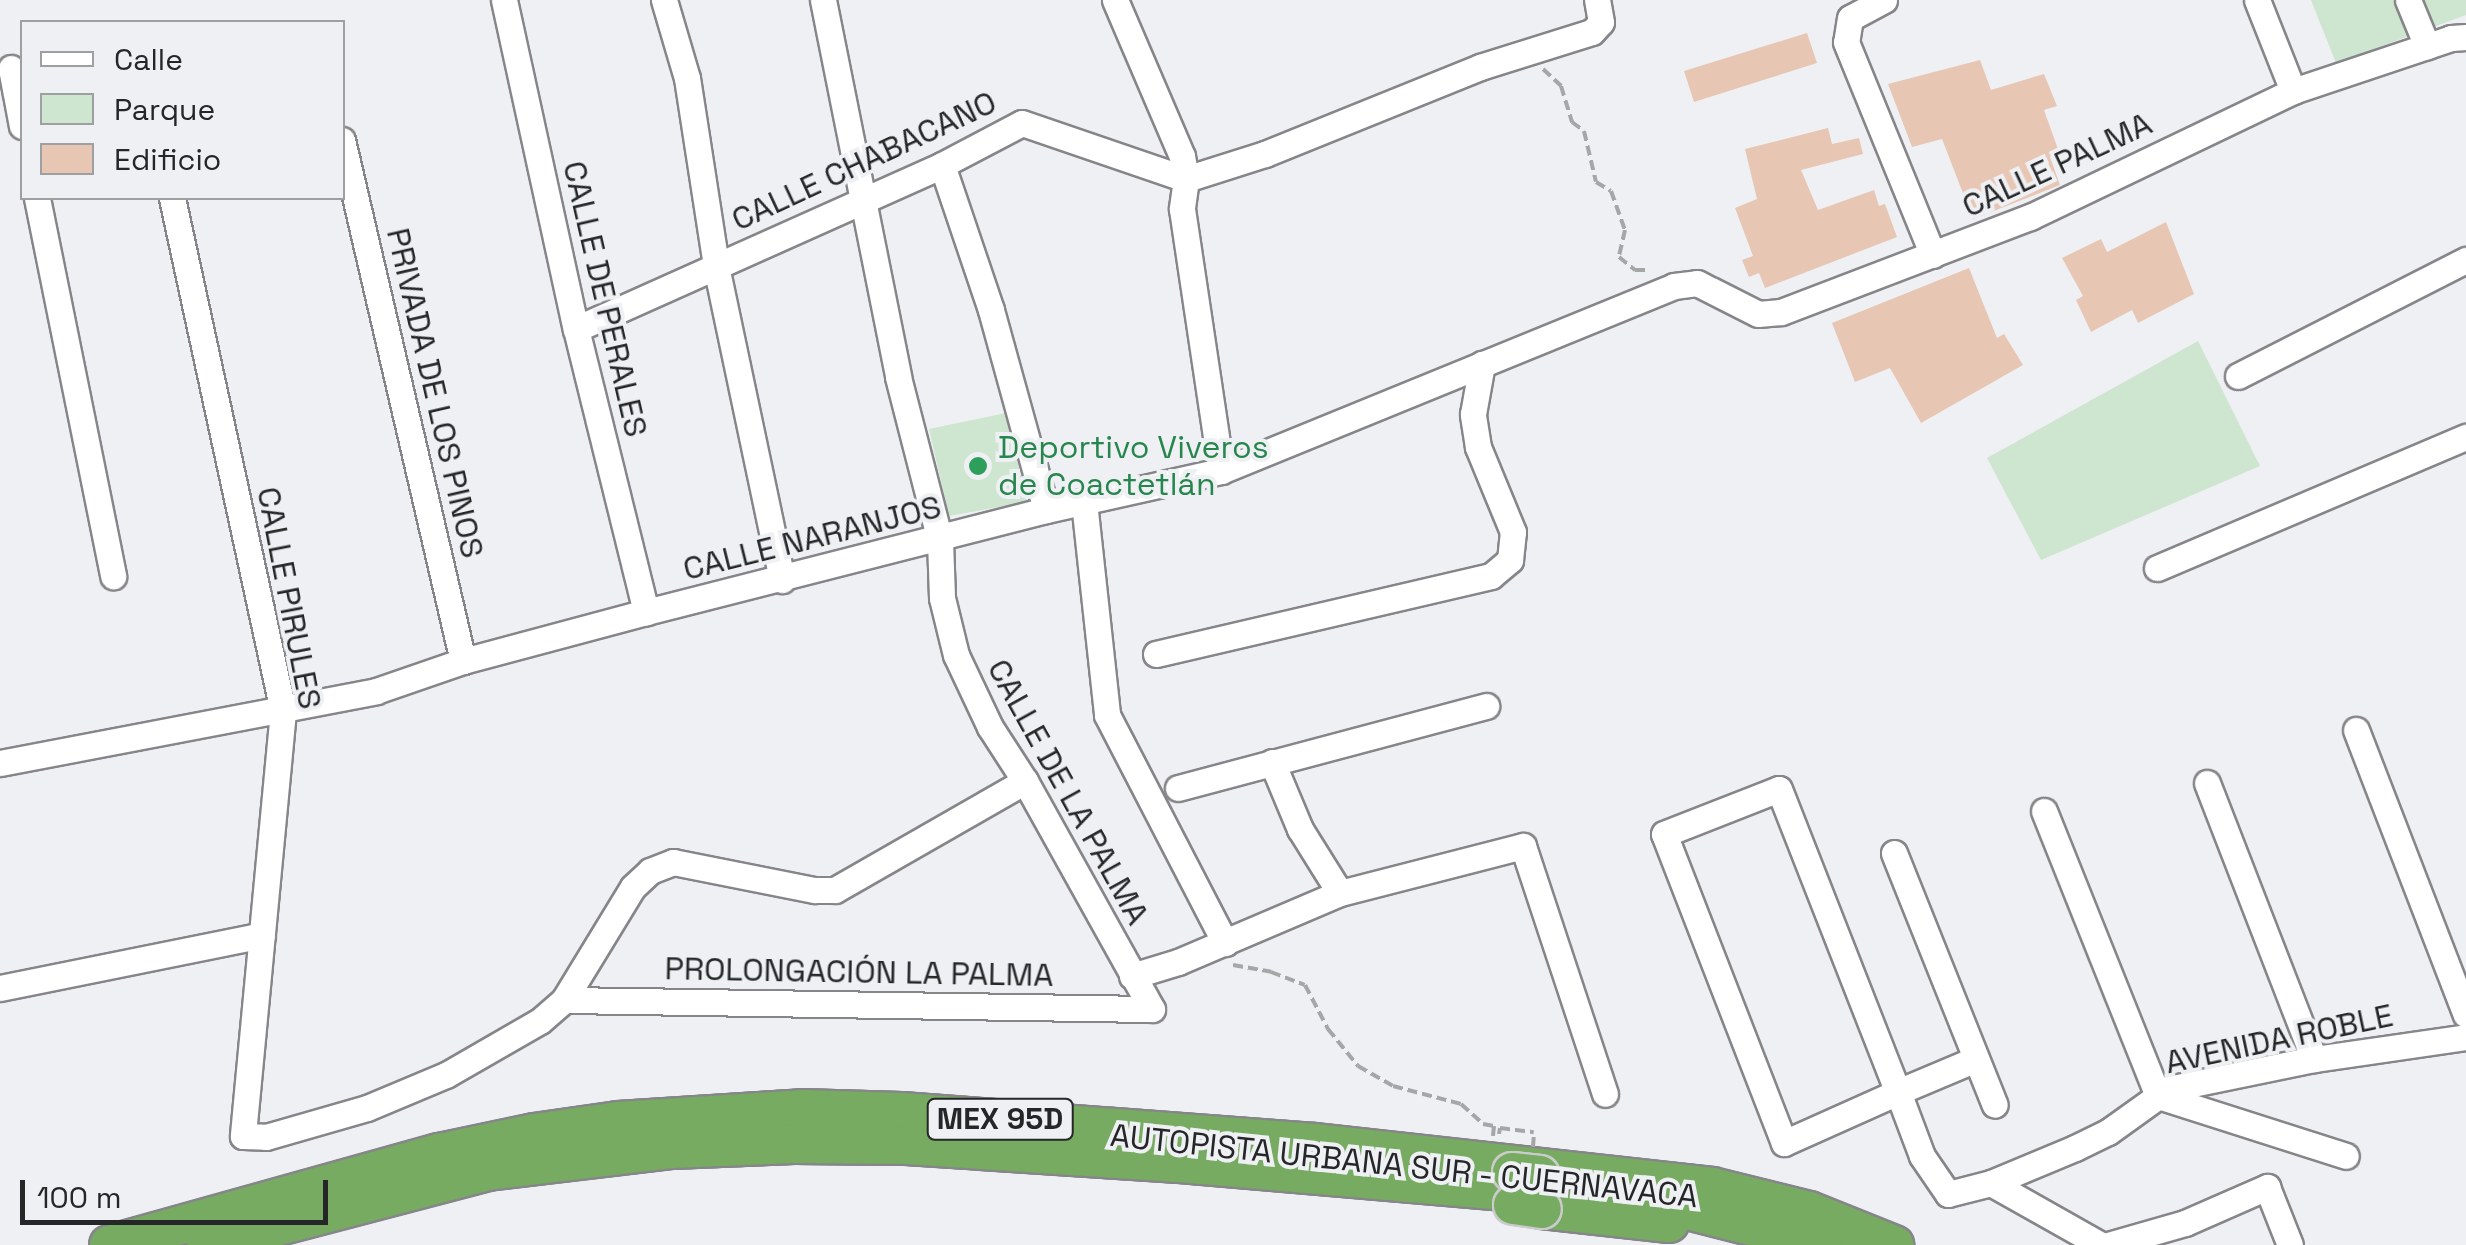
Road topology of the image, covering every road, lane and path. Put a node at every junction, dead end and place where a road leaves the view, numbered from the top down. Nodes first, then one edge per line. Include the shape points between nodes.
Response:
1 (504, 0) edge
2 (664, 0) edge
3 (823, 0) edge
4 (1114, 0) edge
5 (1597, 0) edge
6 (1884, 0) edge
7 (2257, 0) edge
8 (2408, 0) edge
9 (2466, 37) edge
10 (2428, 46) junction
11 (1522, 55) junction
12 (11, 68) edge
13 (2292, 91) junction
14 (20, 115) edge
15 (345, 153) edge
16 (942, 166) junction
17 (1186, 178) junction
18 (37, 200) edge
19 (172, 200) edge
20 (866, 200) junction
21 (1933, 255) junction
22 (2466, 260) edge
23 (716, 266) junction
24 (1674, 286) junction
25 (576, 329) junction
26 (1482, 364) junction
27 (2238, 376) dead end
28 (2466, 437) edge
29 (1221, 470) junction
30 (1084, 502) junction
31 (1046, 510) junction
32 (940, 540) junction
33 (2157, 568) dead end
34 (113, 576) dead end
35 (782, 580) junction
36 (646, 612) junction
37 (1156, 654) dead end
38 (463, 662) junction
39 (1486, 706) dead end
40 (283, 711) junction
41 (2356, 730) dead end
42 (2, 755) edge
43 (1272, 762) junction
44 (1025, 781) junction
45 (2207, 784) dead end
46 (1178, 788) dead end
47 (2044, 811) dead end
48 (1894, 854) dead end
49 (1340, 894) junction
50 (262, 936) junction
51 (1227, 954) junction
52 (1132, 976) junction
53 (0, 988) edge
54 (564, 1000) junction
55 (1152, 1009) joint
56 (2466, 1015) edge
57 (2466, 1037) edge
58 (1976, 1059) junction
59 (2314, 1059) junction
60 (1898, 1092) junction
61 (1605, 1094) dead end
62 (2158, 1096) junction
63 (1995, 1106) dead end
64 (1534, 1132) dead end
65 (2346, 1156) dead end
66 (1991, 1182) junction
67 (2189, 1234) edge
68 (111, 1245) edge
69 (206, 1245) edge
70 (224, 1245) edge
71 (1803, 1245) edge
72 (1825, 1245) edge
73 (1862, 1245) edge
74 (1894, 1245) edge
75 (2104, 1245) edge
76 (2290, 1245) edge

1 - 25 street, CALLE DE PERALES
2 - 23 street via 687,78
3 - 20 street, CALLE DE LA PALMA
4 - 17 street
5 - 11 street via 1601,22 1592,32
6 - 21 street via 1850,18 1846,42
7 - 13 street
8 - 10 street
9 - 10 street, CALLE PALMA
10 - 13 street, CALLE PALMA
11 - 17 street
11 - 24 path via 1561,86 1572,122 1584,131 1596,182 1611,190 1625,230 1620,257 1635,270 1662,270
12 - 14 street
13 - 21 street, CALLE PALMA via 2030,218
15 - 38 street, PRIVADA DE LOS PINOS
16 - 17 street, CALLE CHABACANO via 1022,123
16 - 20 street, CALLE CHABACANO
16 - 31 street via 991,310
17 - 29 street via 1182,208
18 - 34 street
19 - 40 street, CALLE PIRULES
20 - 23 street, CALLE CHABACANO
20 - 32 street, CALLE DE LA PALMA via 898,377
21 - 24 street, CALLE PALMA via 1781,312 1758,314 1697,283
22 - 27 street
23 - 25 street, CALLE CHABACANO
23 - 35 street
24 - 26 street, CALLE NARANJOS
25 - 36 street, CALLE DE PERALES
26 - 29 street, CALLE NARANJOS
26 - 37 street via 1473,414 1478,447 1513,532 1510,560 1491,576
28 - 33 street
29 - 30 street, CALLE NARANJOS
30 - 31 street, CALLE NARANJOS
30 - 51 street via 1107,715
31 - 32 street, CALLE NARANJOS
32 - 35 street, CALLE NARANJOS
32 - 44 street, CALLE DE LA PALMA via 942,598 956,655
35 - 36 street, CALLE NARANJOS
36 - 38 street, CALLE NARANJOS
38 - 40 street, CALLE NARANJOS
39 - 43 street
40 - 42 street, CALLE NARANJOS
40 - 50 street, CALLE PIRULES
41 - 56 street
43 - 46 street
43 - 49 street via 1300,829
44 - 52 street, CALLE DE LA PALMA
44 - 54 street via 835,890 672,862 650,871 633,887
45 - 59 street
47 - 62 street
48 - 58 street
49 - 51 street
49 - 61 street via 1523,846
50 - 53 street
50 - 54 street, CALLE PIRULES via 244,1136 266,1137 414,1090 540,1021
51 - 52 street
51 - 64 path via 1305,985 1328,1030 1358,1066 1393,1086 1461,1104 1494,1126 1496,1139 1500,1128
52 - 55 street, CALLE DE LA PALMA
54 - 55 street, PROLONGACIÓN LA PALMA
57 - 59 street, AVENIDA ROBLE
58 - 60 street
58 - 63 street
59 - 62 street, AVENIDA ROBLE
60 - 60 street via 1779,789 1664,834 1784,1143
60 - 66 street, AVENIDA ROBLE via 1922,1156 1948,1194
62 - 65 street
62 - 66 street, AVENIDA ROBLE via 2108,1132
66 - 75 street
67 - 75 street
67 - 76 street via 2268,1187
68 - 73 highway, AUTOPISTA URBANA SUR - CUERNAVACA, bridge via 433,1159 560,1134 782,1115 930,1118 1623,1182 1726,1200
68 - 74 highway, MEX 95D via 534,1133 802,1109 1315,1142 1712,1187 1809,1211
69 - 72 highway, MEX 95D via 488,1171 673,1149 794,1144 906,1145 1435,1183 1684,1209
70 - 71 highway, AUTOPISTA URBANA SUR - CUERNAVACA, bridge via 434,1188 553,1166 765,1151 1324,1186 1649,1220

